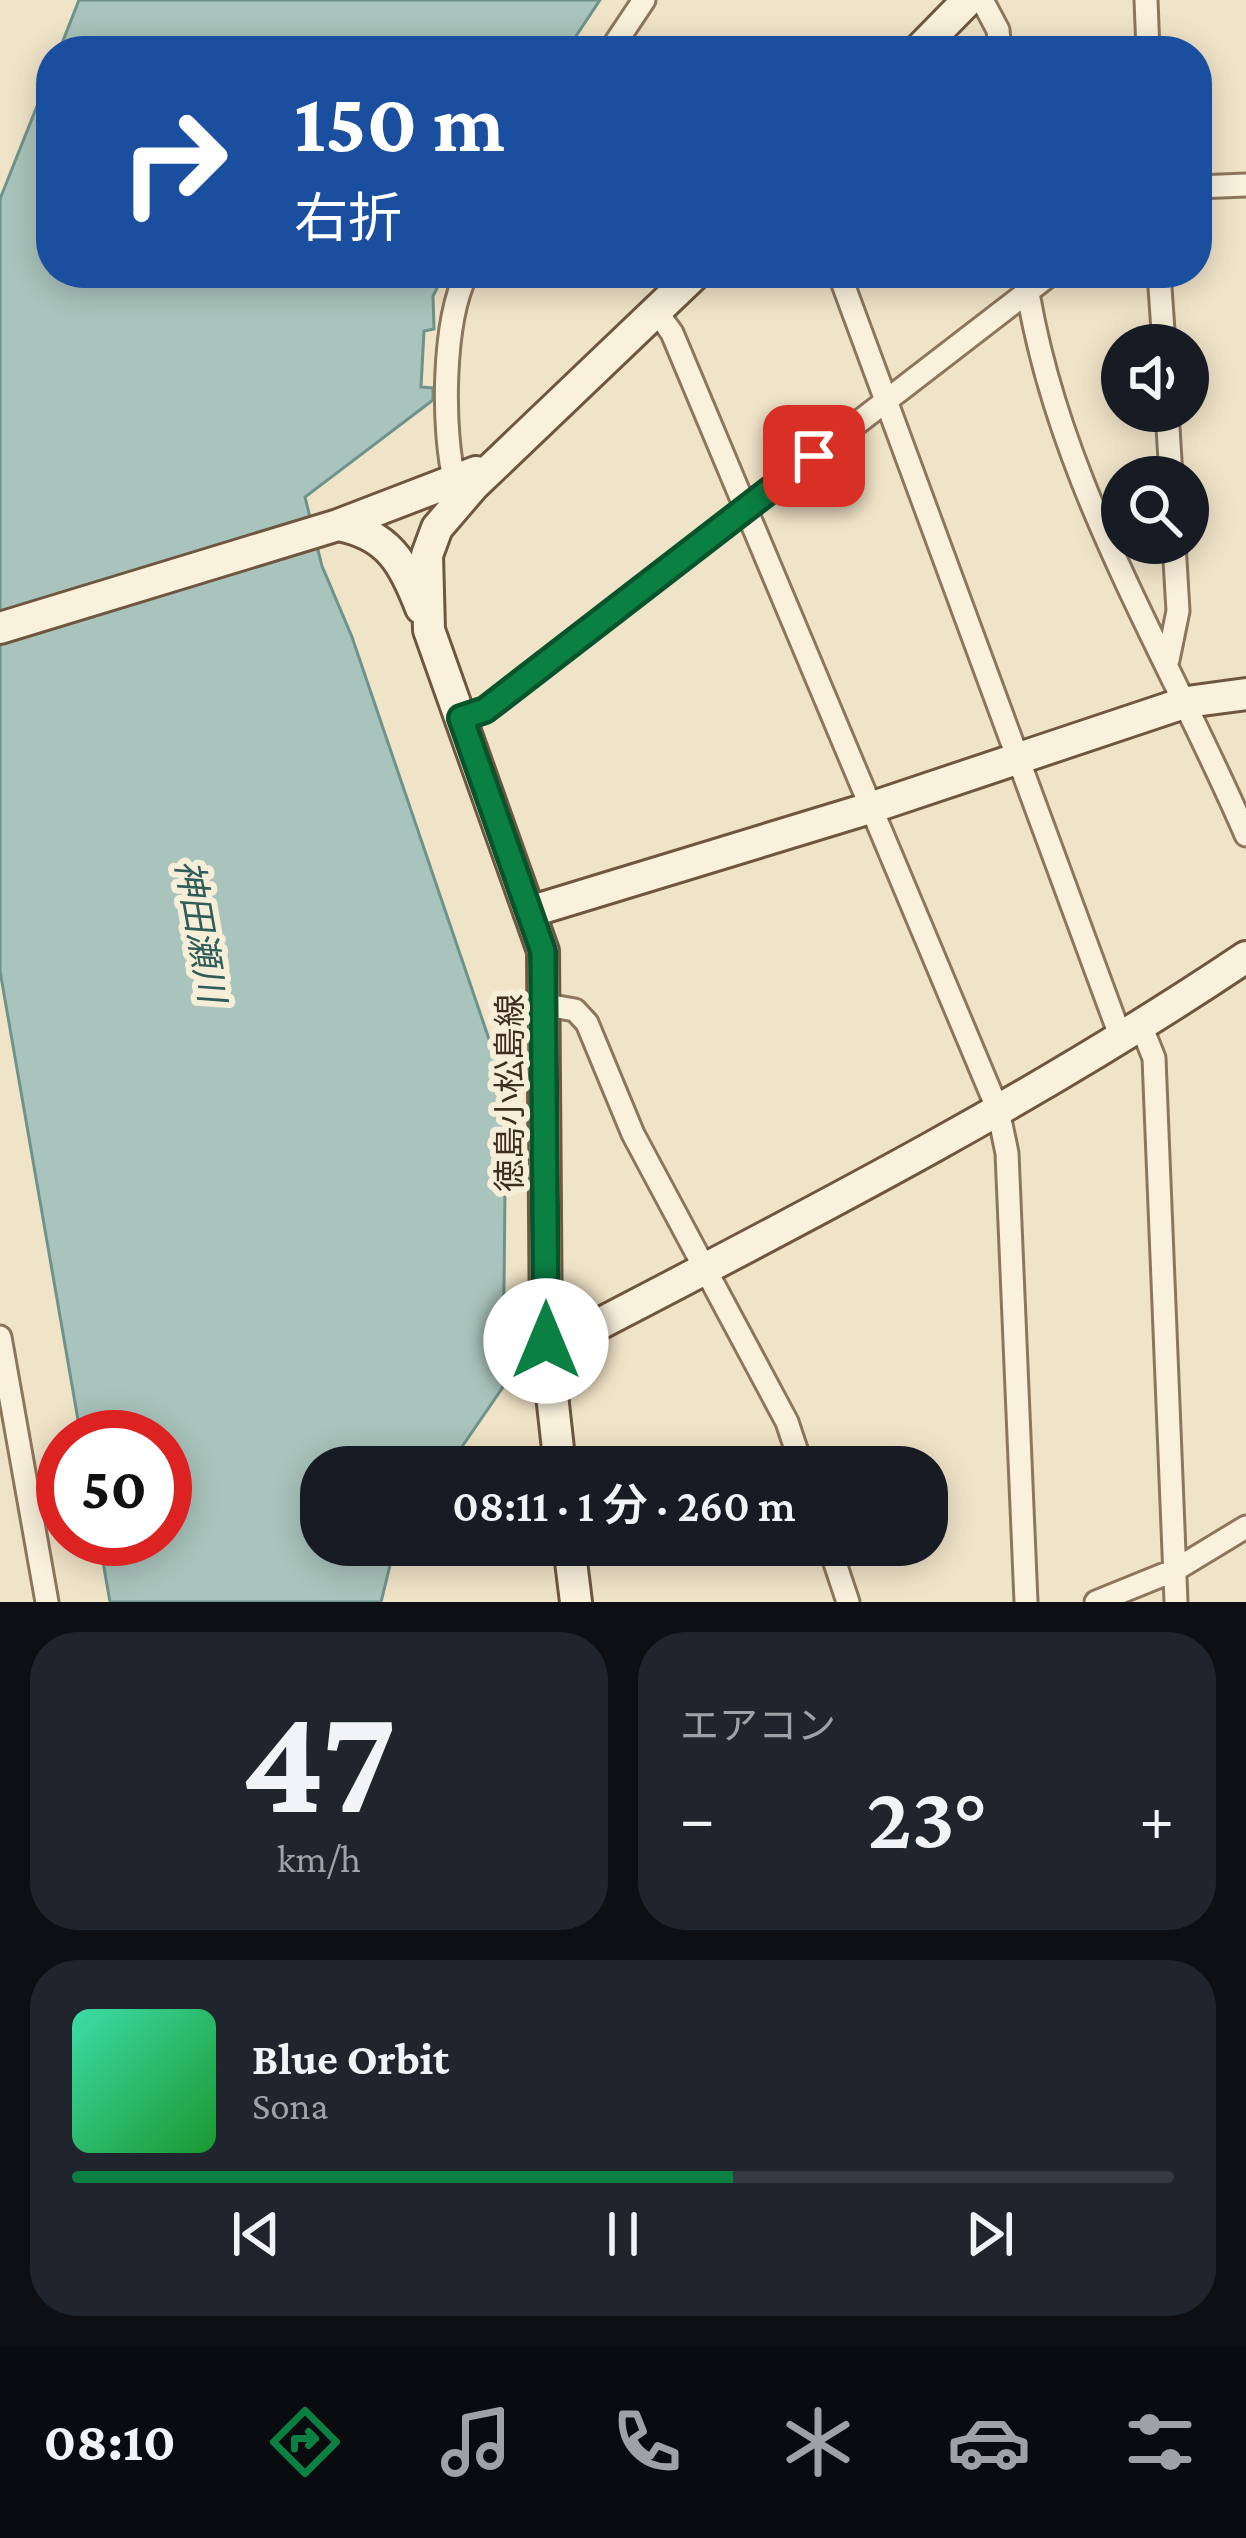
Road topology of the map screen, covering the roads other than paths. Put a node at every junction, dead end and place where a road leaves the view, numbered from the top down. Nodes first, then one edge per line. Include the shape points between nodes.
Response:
1 (644, 0) edge
2 (982, 0) edge
3 (1146, 0) edge
4 (949, 7) edge
5 (620, 36) edge
6 (929, 36) edge
7 (999, 36) edge
8 (1147, 36) edge
9 (1246, 185) edge
10 (1212, 186) edge
11 (463, 288) edge
12 (681, 288) edge
13 (845, 288) edge
14 (1020, 288) edge
15 (1027, 288) edge
16 (1160, 288) edge
17 (657, 312) junction
18 (1162, 324) edge
19 (886, 400) junction
20 (508, 456) junction
21 (455, 483) junction
22 (742, 512) junction
23 (329, 528) junction
24 (1175, 564) edge
25 (0, 628) edge
26 (429, 630) junction
27 (1168, 660) junction
28 (1246, 694) edge
29 (1187, 703) junction
30 (461, 718) junction
31 (1016, 759) junction
32 (871, 808) junction
33 (1246, 836) edge
34 (529, 912) junction
35 (1246, 957) edge
36 (546, 1005) junction
37 (1131, 1033) junction
38 (998, 1110) junction
39 (704, 1269) junction
40 (0, 1336) edge
41 (546, 1341) junction
42 (558, 1446) edge
43 (795, 1446) edge
44 (10, 1456) edge
45 (1246, 1527) edge
46 (572, 1566) edge
47 (836, 1566) edge
48 (1175, 1570) junction
49 (46, 1602) edge
50 (576, 1602) edge
51 (848, 1602) edge
52 (1026, 1602) edge
53 (1096, 1602) edge
54 (1176, 1602) edge

1 - 5 street
2 - 7 street
3 - 8 street
4 - 6 main road
9 - 10 street
11 - 21 street via 448,386
12 - 17 main road, 徳島小松島線
13 - 19 street
14 - 19 street
15 - 27 street via 1047,380 1095,520
16 - 18 street
17 - 20 main road, 徳島小松島線
17 - 22 street
19 - 22 street
19 - 31 street
20 - 21 main road
20 - 26 main road, 徳島小松島線 via 437,528 427,555
21 - 23 main road
22 - 30 street via 485,710
22 - 32 street
23 - 25 main road
23 - 26 main road via 363,529 390,546
24 - 27 street via 1178,611
26 - 30 main road, 徳島小松島線
27 - 29 street
28 - 29 main road
29 - 31 main road
29 - 33 street
30 - 34 main road, 徳島小松島線
31 - 32 main road
31 - 37 street
32 - 34 main road
32 - 38 street
34 - 36 main road, 徳島小松島線 via 543,951
35 - 37 main road
36 - 39 street via 575,1010 587,1023 633,1134
36 - 41 main road, 徳島小松島線
37 - 38 main road
37 - 48 street via 1154,1058
38 - 39 main road
38 - 52 street via 1007,1153
39 - 41 main road via 582,1333
39 - 43 street
40 - 44 street
41 - 42 main road, 徳島小松島線
44 - 49 street
45 - 48 street
46 - 50 main road
47 - 51 street
48 - 53 street
48 - 54 street

